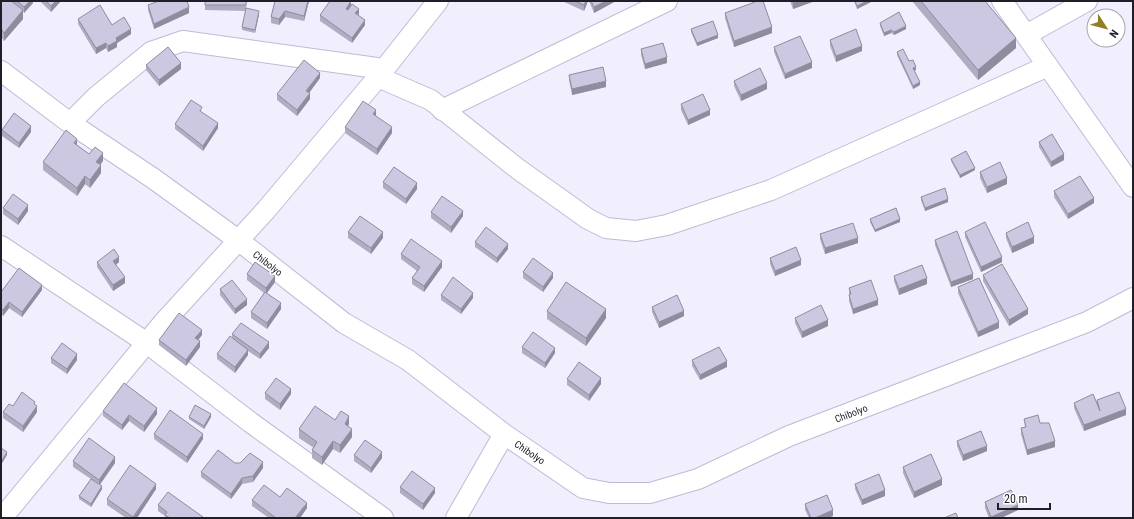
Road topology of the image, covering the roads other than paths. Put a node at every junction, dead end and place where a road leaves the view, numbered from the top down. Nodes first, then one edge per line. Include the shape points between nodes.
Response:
1 (438, 1) edge
2 (667, 1) edge
3 (1002, 1) edge
4 (1087, 1) edge
5 (1026, 35) junction
6 (1048, 66) junction
7 (1, 71) edge
8 (381, 73) junction
9 (442, 110) junction
10 (70, 123) junction
11 (1133, 186) edge
12 (238, 240) junction
13 (1, 246) edge
14 (1133, 298) edge
15 (147, 343) junction
16 (504, 434) junction
17 (2, 518) edge
18 (383, 518) edge
19 (456, 518) edge

1 - 8 street
2 - 9 street
3 - 5 street
4 - 5 street
5 - 6 street
6 - 9 street via 771,190 667,225 636,231 606,228 588,219
6 - 11 street
7 - 10 street, Chibolyo
8 - 9 street via 431,100
8 - 10 street via 183,41 151,52 96,97
8 - 12 street
10 - 12 street, Chibolyo via 154,179
12 - 15 street
12 - 16 street, Chibolyo via 344,323 408,360
13 - 15 street
14 - 16 street, Chibolyo via 1087,322 789,436 698,479 650,493 609,493 583,488
15 - 17 street
15 - 18 street via 250,422
16 - 19 street

